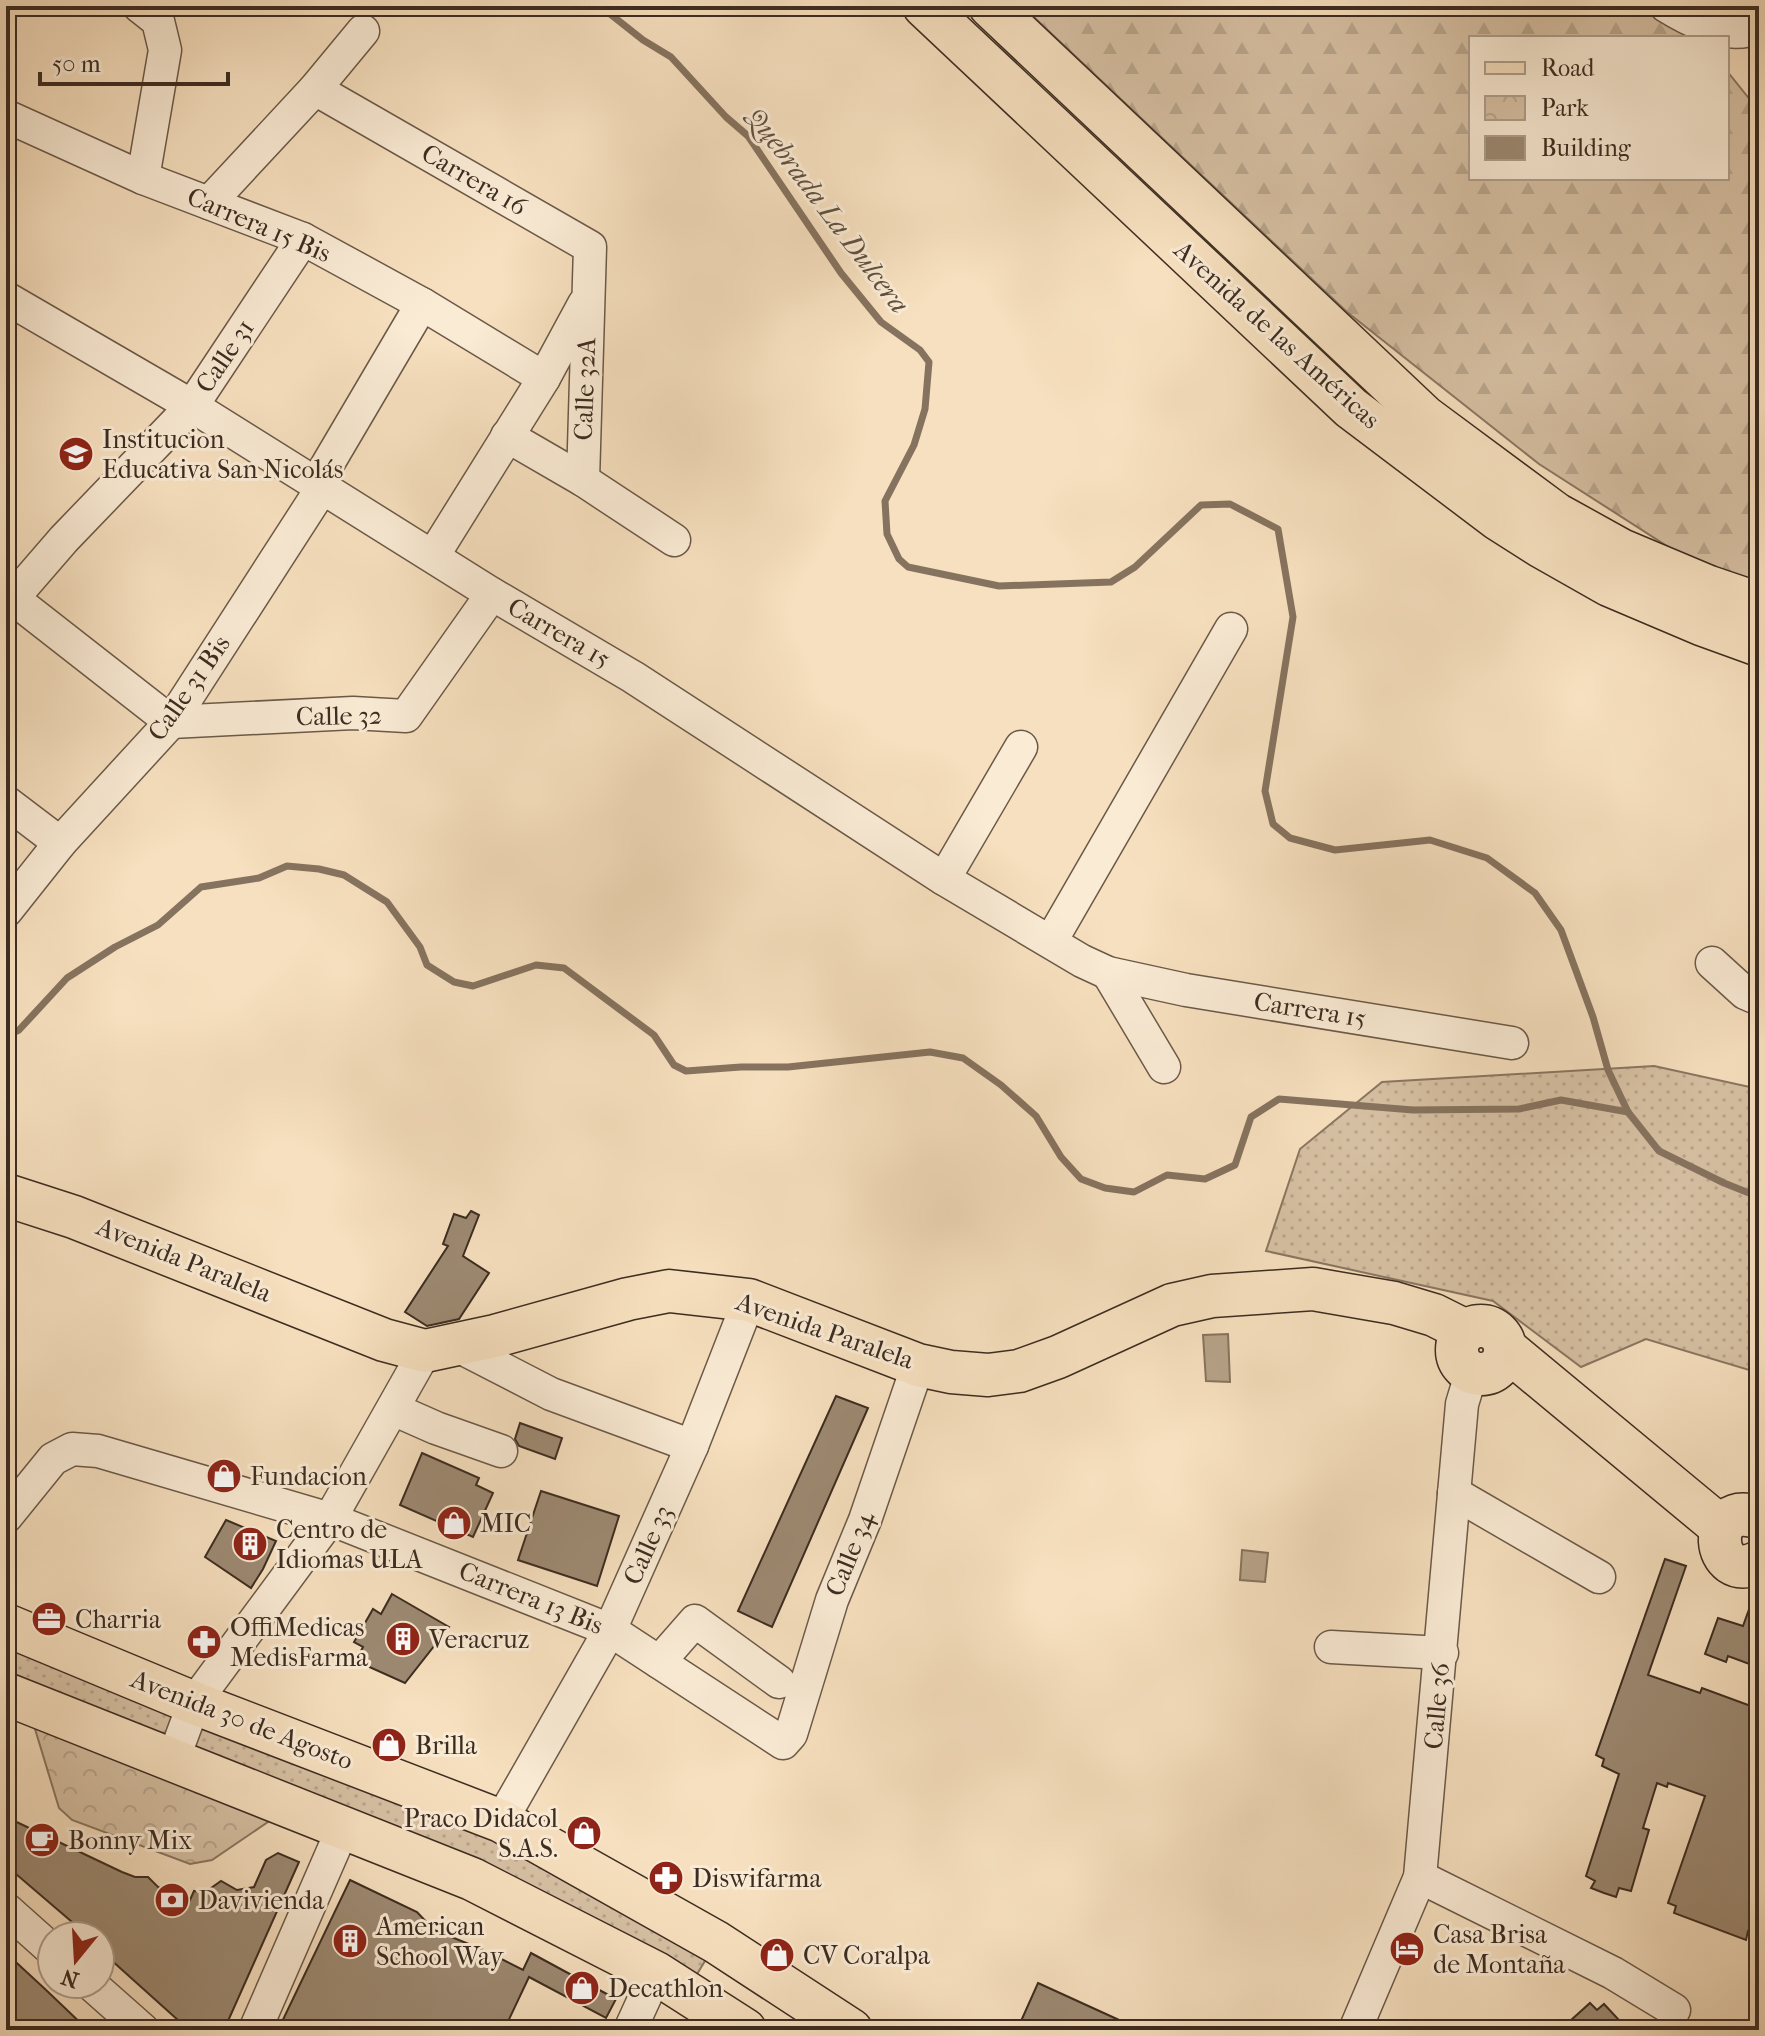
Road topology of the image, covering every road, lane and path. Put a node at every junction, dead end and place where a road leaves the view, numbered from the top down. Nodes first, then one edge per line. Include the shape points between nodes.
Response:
1 (139, 6) edge
2 (924, 6) edge
3 (990, 6) edge
4 (1666, 6) edge
5 (1759, 26) edge
6 (363, 31) dead end
7 (315, 89) junction
8 (6, 116) edge
9 (143, 178) junction
10 (209, 203) junction
11 (303, 239) junction
12 (588, 297) junction
13 (6, 298) edge
14 (422, 304) junction
15 (544, 378) junction
16 (192, 406) junction
17 (507, 436) junction
18 (583, 480) junction
19 (319, 486) junction
20 (674, 540) dead end
21 (433, 556) junction
22 (492, 594) junction
23 (9, 599) edge
24 (1759, 604) edge
25 (1231, 629) dead end
26 (1759, 645) edge
27 (171, 722) junction
28 (1021, 747) dead end
29 (6, 802) edge
30 (60, 843) junction
31 (944, 879) junction
32 (6, 911) edge
33 (1051, 941) junction
34 (1712, 963) dead end
35 (1108, 973) junction
36 (1759, 999) edge
37 (1512, 1043) dead end
38 (1164, 1067) dead end
39 (6, 1195) edge
40 (749, 1300) junction
41 (440, 1348) junction
42 (1488, 1360) junction
43 (918, 1365) junction
44 (393, 1409) junction
45 (692, 1446) junction
46 (501, 1451) dead end
47 (1454, 1493) junction
48 (6, 1517) edge
49 (330, 1519) junction
50 (1740, 1523) edge
51 (1759, 1562) edge
52 (1599, 1577) dead end
53 (6, 1625) edge
54 (610, 1630) junction
55 (1331, 1647) dead end
56 (1442, 1653) junction
57 (659, 1662) junction
58 (779, 1682) dead end
59 (194, 1703) junction
60 (10, 1705) edge
61 (783, 1743) joint
62 (173, 1760) junction
63 (501, 1821) junction
64 (343, 1828) junction
65 (1420, 1877) junction
66 (6, 1909) edge
67 (36, 1936) edge
68 (656, 1973) junction
69 (109, 2000) edge
70 (1674, 2010) dead end
71 (143, 2030) edge
72 (255, 2030) edge
73 (630, 2030) edge
74 (745, 2030) edge
75 (851, 2030) edge
76 (1355, 2030) edge

1 - 9 street via 158,21 165,50
2 - 26 main road, Avenida de las Américas via 1351,408 1542,547 1609,585
3 - 24 main road, Avenida de las Américas via 1425,417 1556,514 1621,550
4 - 5 street via 1700,25 1733,31
6 - 7 street
7 - 10 street
7 - 12 street, Carrera 16 via 590,247
8 - 9 street, Carrera 15 Bis
9 - 10 street, Carrera 15 Bis
10 - 11 street, Carrera 15 Bis
11 - 14 street, Carrera 15 Bis
11 - 16 street, Calle 31
12 - 15 street
12 - 18 street, Calle 32A
13 - 16 street, Carrera 15
14 - 15 street, Carrera 15 Bis
14 - 19 street, Calle 31 Bis
15 - 17 street
16 - 19 street, Carrera 15
16 - 23 street, Calle 31
17 - 18 street, Calle 32A
17 - 21 street
18 - 20 street, Calle 32A
19 - 21 street, Carrera 15
19 - 27 street, Calle 31 Bis
21 - 22 street, Carrera 15
22 - 27 street, Calle 32 via 406,716 353,713
22 - 31 street, Carrera 15 via 633,677
23 - 27 street
25 - 33 street
27 - 30 street, Calle 31 Bis
28 - 31 street
29 - 30 street
30 - 32 street, Calle 31 Bis
31 - 33 street, Carrera 15
33 - 35 street, Carrera 15
34 - 36 street
35 - 37 street, Carrera 15
35 - 38 street, Carrera 15
39 - 41 main road, Avenida Paralela via 384,1340
40 - 41 main road, Avenida Paralela via 669,1291
40 - 43 main road, Avenida Paralela
40 - 45 street, Calle 33
41 - 44 street
41 - 45 street
42 - 43 main road, Avenida Paralela via 1502,1338 1496,1330 1475,1326 1466,1331 1394,1303 1313,1289 1212,1296 1172,1305 1019,1371 988,1375
42 - 47 street, Calle 36 via 1462,1404
42 - 50 main road
43 - 61 street, Calle 34 via 832,1600 791,1734
44 - 46 street
44 - 49 street
45 - 54 street, Calle 33
47 - 52 street
47 - 56 street, Calle 36
48 - 49 street, Carrera 13 Bis via 53,1459 72,1449 98,1451
49 - 54 street, Carrera 13 Bis
49 - 59 street
50 - 51 main road via 1719,1539 1720,1550 1744,1567
53 - 59 main road, Avenida 30 de Agosto
54 - 57 street, Carrera 13 Bis
54 - 63 street, Calle 33
55 - 56 street
56 - 65 street, Calle 36
57 - 58 street via 695,1621
57 - 61 street, Carrera 13 Bis
59 - 62 street
59 - 63 main road, Avenida 30 de Agosto
60 - 62 main road
62 - 64 main road
63 - 75 main road, Avenida 30 de Agosto via 716,1942
64 - 68 main road via 472,1879
64 - 72 street
65 - 70 street via 1613,1973
65 - 76 street, Calle 36
66 - 67 street
68 - 73 street
68 - 74 main road
69 - 71 street

